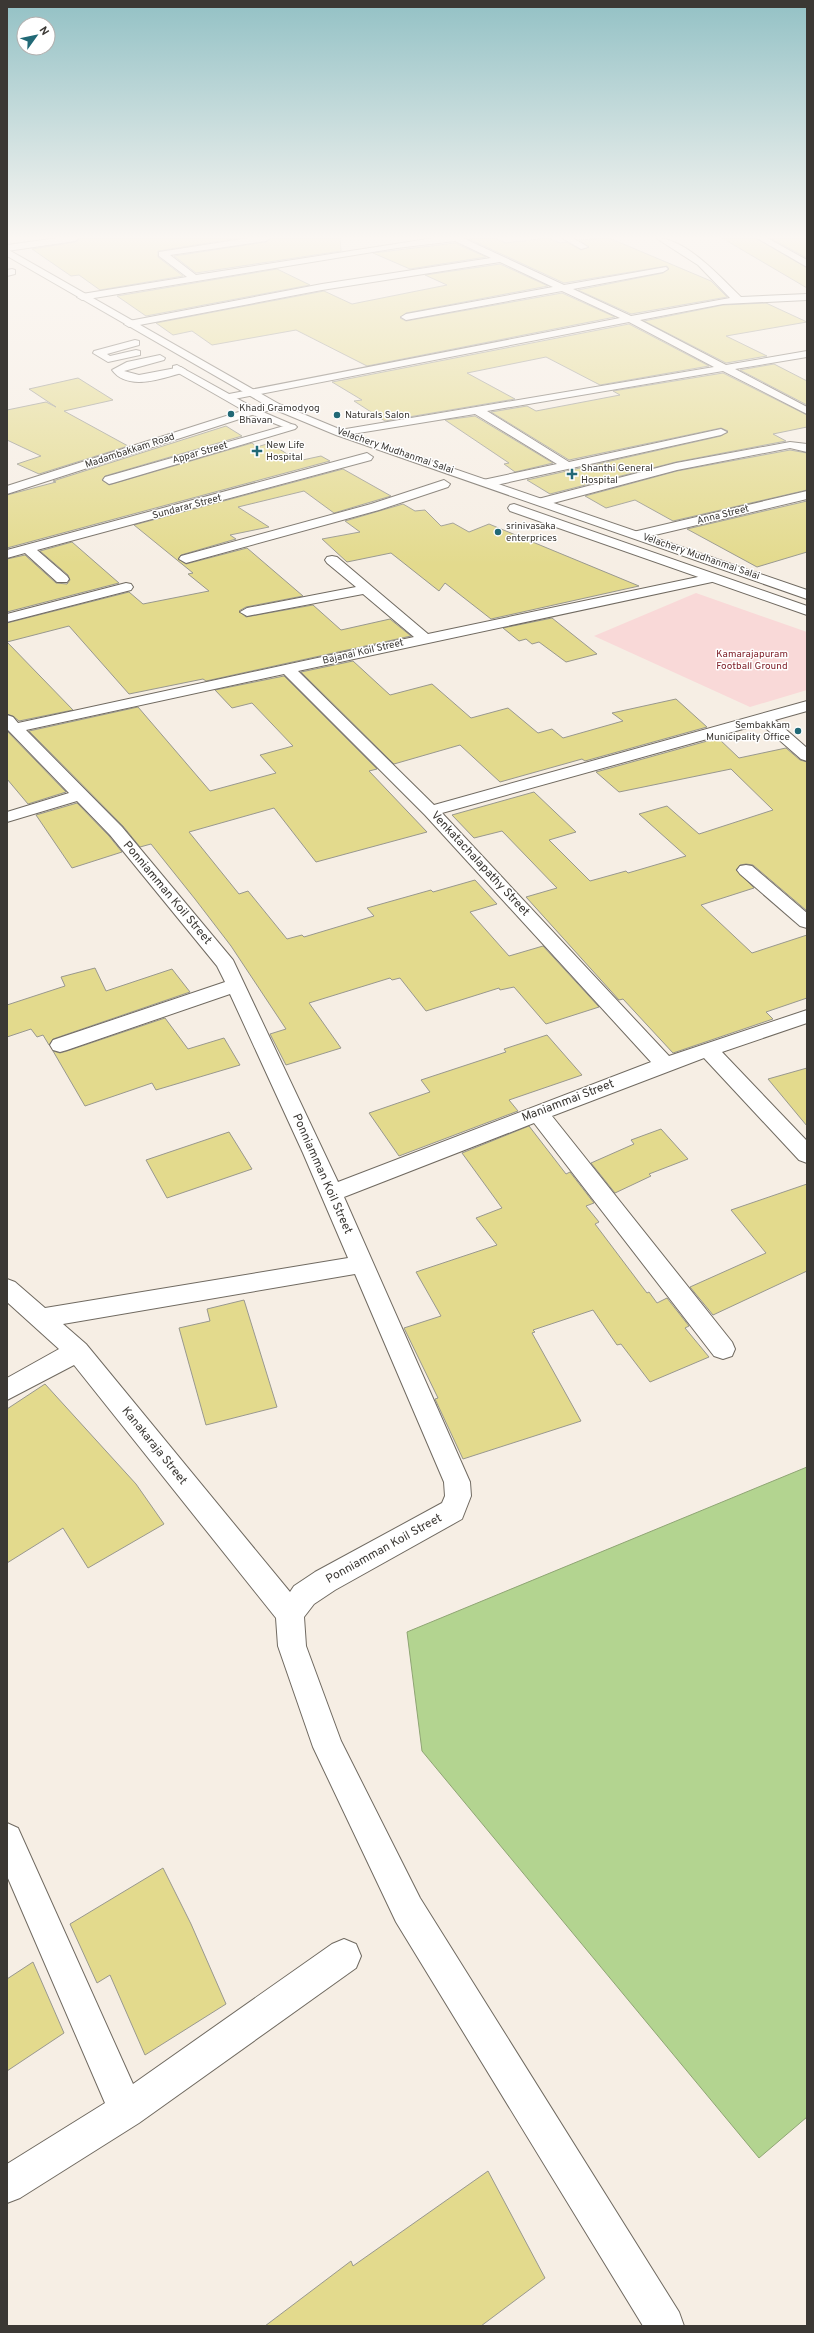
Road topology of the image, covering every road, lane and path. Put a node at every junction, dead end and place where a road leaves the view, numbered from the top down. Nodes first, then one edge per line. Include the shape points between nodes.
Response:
1 (121, 347) edge
2 (142, 347) edge
3 (170, 347) edge
4 (481, 347) edge
5 (682, 347) edge
6 (147, 350) junction
7 (807, 354) edge
8 (160, 358) junction
9 (724, 369) junction
10 (181, 370) junction
11 (252, 392) junction
12 (229, 398) junction
13 (275, 406) junction
14 (477, 410) junction
15 (252, 411) junction
16 (807, 411) edge
17 (291, 427) junction
18 (305, 432) dead end
19 (340, 432) junction
20 (721, 432) dead end
21 (807, 448) edge
22 (346, 449) dead end
23 (367, 457) junction
24 (381, 462) dead end
25 (566, 465) junction
26 (423, 477) dead end
27 (109, 480) dead end
28 (487, 483) junction
29 (444, 484) junction
30 (459, 489) dead end
31 (7, 490) edge
32 (807, 495) edge
33 (542, 502) junction
34 (504, 505) dead end
35 (638, 535) junction
36 (28, 548) junction
37 (7, 554) edge
38 (186, 559) dead end
39 (332, 560) dead end
40 (712, 578) junction
41 (62, 579) dead end
42 (126, 587) dead end
43 (366, 589) junction
44 (807, 595) edge
45 (807, 611) edge
46 (247, 612) dead end
47 (7, 618) edge
48 (424, 638) junction
49 (288, 670) junction
50 (807, 706) edge
51 (763, 717) junction
52 (11, 724) edge
53 (807, 756) edge
54 (81, 795) junction
55 (431, 811) junction
56 (7, 817) edge
57 (746, 870) dead end
58 (807, 922) edge
59 (236, 985) junction
60 (807, 1016) edge
61 (60, 1045) dead end
62 (707, 1050) junction
63 (665, 1064) junction
64 (538, 1113) junction
65 (807, 1155) edge
66 (331, 1193) junction
67 (362, 1264) junction
68 (7, 1288) edge
69 (40, 1318) junction
70 (723, 1349) dead end
71 (77, 1350) junction
72 (7, 1390) edge
73 (290, 1614) junction
74 (7, 1839) edge
75 (344, 1956) dead end
76 (126, 2110) junction
77 (7, 2185) edge
78 (665, 2326) edge

1 - 6 street via 98,353 104,358 112,359
2 - 6 street
3 - 11 street, Velachery Mudhanmai Salai
4 - 11 street
5 - 9 street
6 - 8 street
7 - 9 street
8 - 10 street
8 - 10 street via 131,364 117,370 123,376 138,378
9 - 14 street
9 - 16 street
10 - 12 street
11 - 12 street
11 - 13 street, Velachery Mudhanmai Salai
12 - 15 street
13 - 15 street, Madambakkam Road
13 - 19 street, Velachery Mudhanmai Salai
14 - 19 street
14 - 25 street
15 - 17 street
15 - 31 street, Madambakkam Road
17 - 18 street
17 - 27 street, Appar Street
19 - 28 street, Velachery Mudhanmai Salai
20 - 25 street
21 - 33 street via 790,445 684,466
22 - 23 street, Velachery Mudhanmai Salai
23 - 24 street, Velachery Mudhanmai Salai
23 - 36 street, Sundarar Street
25 - 28 street
26 - 29 street, Velachery Mudhanmai Salai
28 - 33 street, Velachery Mudhanmai Salai
29 - 30 street, Velachery Mudhanmai Salai
29 - 38 street
32 - 35 street, Anna Street
33 - 35 street, Velachery Mudhanmai Salai
34 - 40 street, Velachery Mudhanmai Salai
35 - 44 street, Velachery Mudhanmai Salai
36 - 37 street, Sundarar Street
36 - 41 street
39 - 43 street
40 - 45 street, Velachery Mudhanmai Salai
40 - 48 street, Bajanai Koil Street
42 - 47 street
43 - 46 street
43 - 48 street
48 - 49 street, Bajanai Koil Street
49 - 52 street, Bajanai Koil Street
49 - 55 street, Venkatachalapathy Street
50 - 51 street
51 - 53 street
51 - 55 street
52 - 54 street, Ponniamman Koil Street
54 - 56 street
54 - 59 street, Ponniamman Koil Street via 116,831 226,964
55 - 63 street, Venkatachalapathy Street
57 - 58 street
59 - 61 street
59 - 66 street, Ponniamman Koil Street
60 - 62 street, Maniammai Street
62 - 63 street, Maniammai Street
62 - 65 street
63 - 64 street, Maniammai Street
64 - 66 street, Maniammai Street
64 - 70 street
66 - 67 street, Ponniamman Koil Street
67 - 69 street
67 - 73 street, Ponniamman Koil Street via 457,1482 458,1496 452,1511 325,1581 304,1595
68 - 69 street, Kanakaraja Street
69 - 71 street, Kanakaraja Street
71 - 72 street
71 - 73 street, Kanakaraja Street
73 - 78 street via 292,1646 328,1747 408,1910
74 - 76 street
75 - 76 street
76 - 77 street

